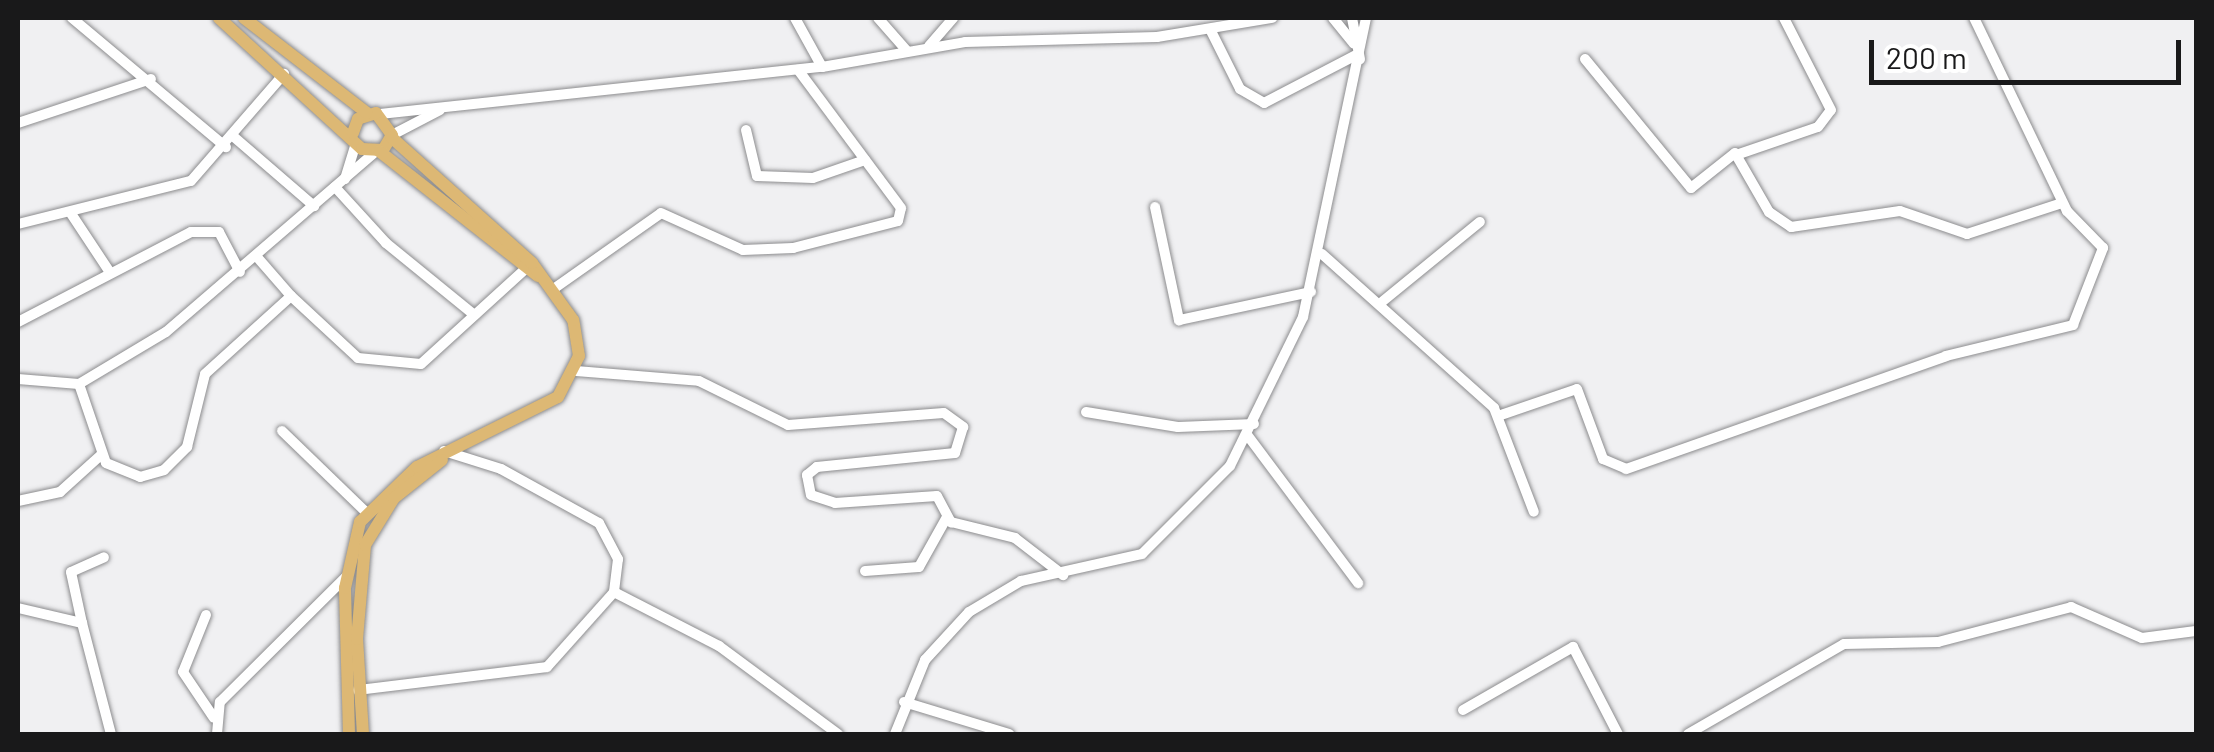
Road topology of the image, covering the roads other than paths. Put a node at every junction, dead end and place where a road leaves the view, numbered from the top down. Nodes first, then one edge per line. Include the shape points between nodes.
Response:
1 (72, 18) edge
2 (220, 18) edge
3 (244, 18) edge
4 (795, 18) edge
5 (878, 18) edge
6 (953, 18) edge
7 (1272, 18) edge
8 (1334, 18) edge
9 (1352, 18) edge
10 (1366, 18) edge
11 (1784, 18) edge
12 (1974, 18) edge
13 (1234, 22) edge
14 (1211, 31) junction
15 (929, 46) junction
16 (907, 51) junction
17 (1359, 56) junction
18 (1585, 59) dead end
19 (822, 67) junction
20 (798, 70) junction
21 (284, 74) junction
22 (150, 79) junction
23 (441, 110) junction
24 (374, 114) junction
25 (18, 122) edge
26 (746, 130) dead end
27 (392, 137) junction
28 (355, 138) junction
29 (230, 142) junction
30 (377, 152) junction
31 (1738, 154) junction
32 (865, 160) junction
33 (345, 179) junction
34 (335, 187) junction
35 (2062, 203) junction
36 (314, 206) junction
37 (1154, 207) dead end
38 (70, 212) junction
39 (1480, 222) dead end
40 (18, 224) edge
41 (1322, 254) junction
42 (257, 257) junction
43 (109, 270) junction
44 (532, 270) junction
45 (240, 272) junction
46 (552, 290) junction
47 (1310, 292) junction
48 (291, 296) junction
49 (1384, 301) junction
50 (473, 314) junction
51 (18, 322) edge
52 (576, 372) junction
53 (18, 379) edge
54 (80, 384) junction
55 (1086, 412) dead end
56 (1498, 416) junction
57 (1251, 430) junction
58 (282, 431) dead end
59 (450, 451) junction
60 (101, 455) junction
61 (18, 500) edge
62 (366, 512) junction
63 (1534, 512) dead end
64 (947, 517) junction
65 (104, 557) dead end
66 (864, 571) dead end
67 (1063, 575) junction
68 (346, 576) junction
69 (1358, 582) dead end
70 (614, 592) junction
71 (18, 608) edge
72 (206, 615) dead end
73 (82, 623) junction
74 (2196, 632) edge
75 (358, 690) junction
76 (904, 702) junction
77 (1463, 710) dead end
78 (214, 718) junction
79 (111, 734) edge
80 (217, 734) edge
81 (349, 734) edge
82 (363, 734) edge
83 (838, 734) edge
84 (896, 734) edge
85 (1009, 734) edge
86 (1618, 734) edge
87 (1688, 734) edge

1 - 22 street
2 - 21 main road
3 - 24 main road
4 - 19 street
5 - 16 street
6 - 15 street
7 - 13 street
8 - 17 street
9 - 17 street
10 - 17 street
11 - 31 street via 1831,110 1818,127
12 - 35 street
13 - 14 street
14 - 15 street
14 - 17 street via 1240,89 1264,104
15 - 16 street
16 - 19 street
17 - 41 street
18 - 31 street via 1694,190
19 - 20 street
20 - 23 street
20 - 32 street
21 - 28 main road
21 - 29 street
22 - 25 street
22 - 29 street
23 - 24 street
23 - 27 street
24 - 27 main road
24 - 28 main road
26 - 32 street via 758,176 813,178
27 - 30 main road
27 - 44 main road
28 - 30 main road
28 - 33 street
29 - 36 street
29 - 38 street via 181,186
30 - 33 street
30 - 44 main road
31 - 35 street via 1769,212 1791,227 1900,212 1967,234
32 - 46 street via 901,208 891,227 743,250 661,213
33 - 34 street
34 - 36 street
34 - 50 street
35 - 56 street via 2103,248 2068,328 1946,356 1626,469 1603,459 1577,389
36 - 42 street
37 - 47 street via 1180,320
38 - 40 street
38 - 43 street
39 - 49 street
41 - 47 street
41 - 49 street
42 - 45 street
42 - 48 street
43 - 45 street via 168,237 213,229
43 - 51 street
44 - 46 main road
44 - 50 street
45 - 54 street
46 - 52 main road via 577,334
47 - 57 street
48 - 50 street via 340,345 374,364 434,360
48 - 60 street via 206,374 187,447 172,464 140,477
49 - 56 street
52 - 59 main road via 540,410
52 - 64 street via 700,381 788,424 944,413 963,427 956,454 817,467 806,482 824,502 937,496 948,503
53 - 54 street
54 - 60 street
55 - 57 street
56 - 63 street
57 - 67 street via 1158,544 1120,564
57 - 69 street
58 - 62 street
59 - 62 main road
59 - 70 street via 502,470 600,524 616,546
59 - 75 main road via 394,498 365,545
60 - 61 street via 60,492
62 - 68 main road
64 - 66 street via 919,567
64 - 67 street via 1015,538
65 - 73 street via 71,572
67 - 76 street via 1021,581 969,612 925,660
68 - 78 street
68 - 81 main road
70 - 75 street via 546,667
70 - 83 street via 720,646
71 - 73 street
72 - 78 street via 184,672
73 - 79 street
74 - 87 street via 2142,638 2071,607 1968,637 1844,644
75 - 82 main road
76 - 84 street
76 - 85 street
77 - 86 street via 1573,646
78 - 80 street

